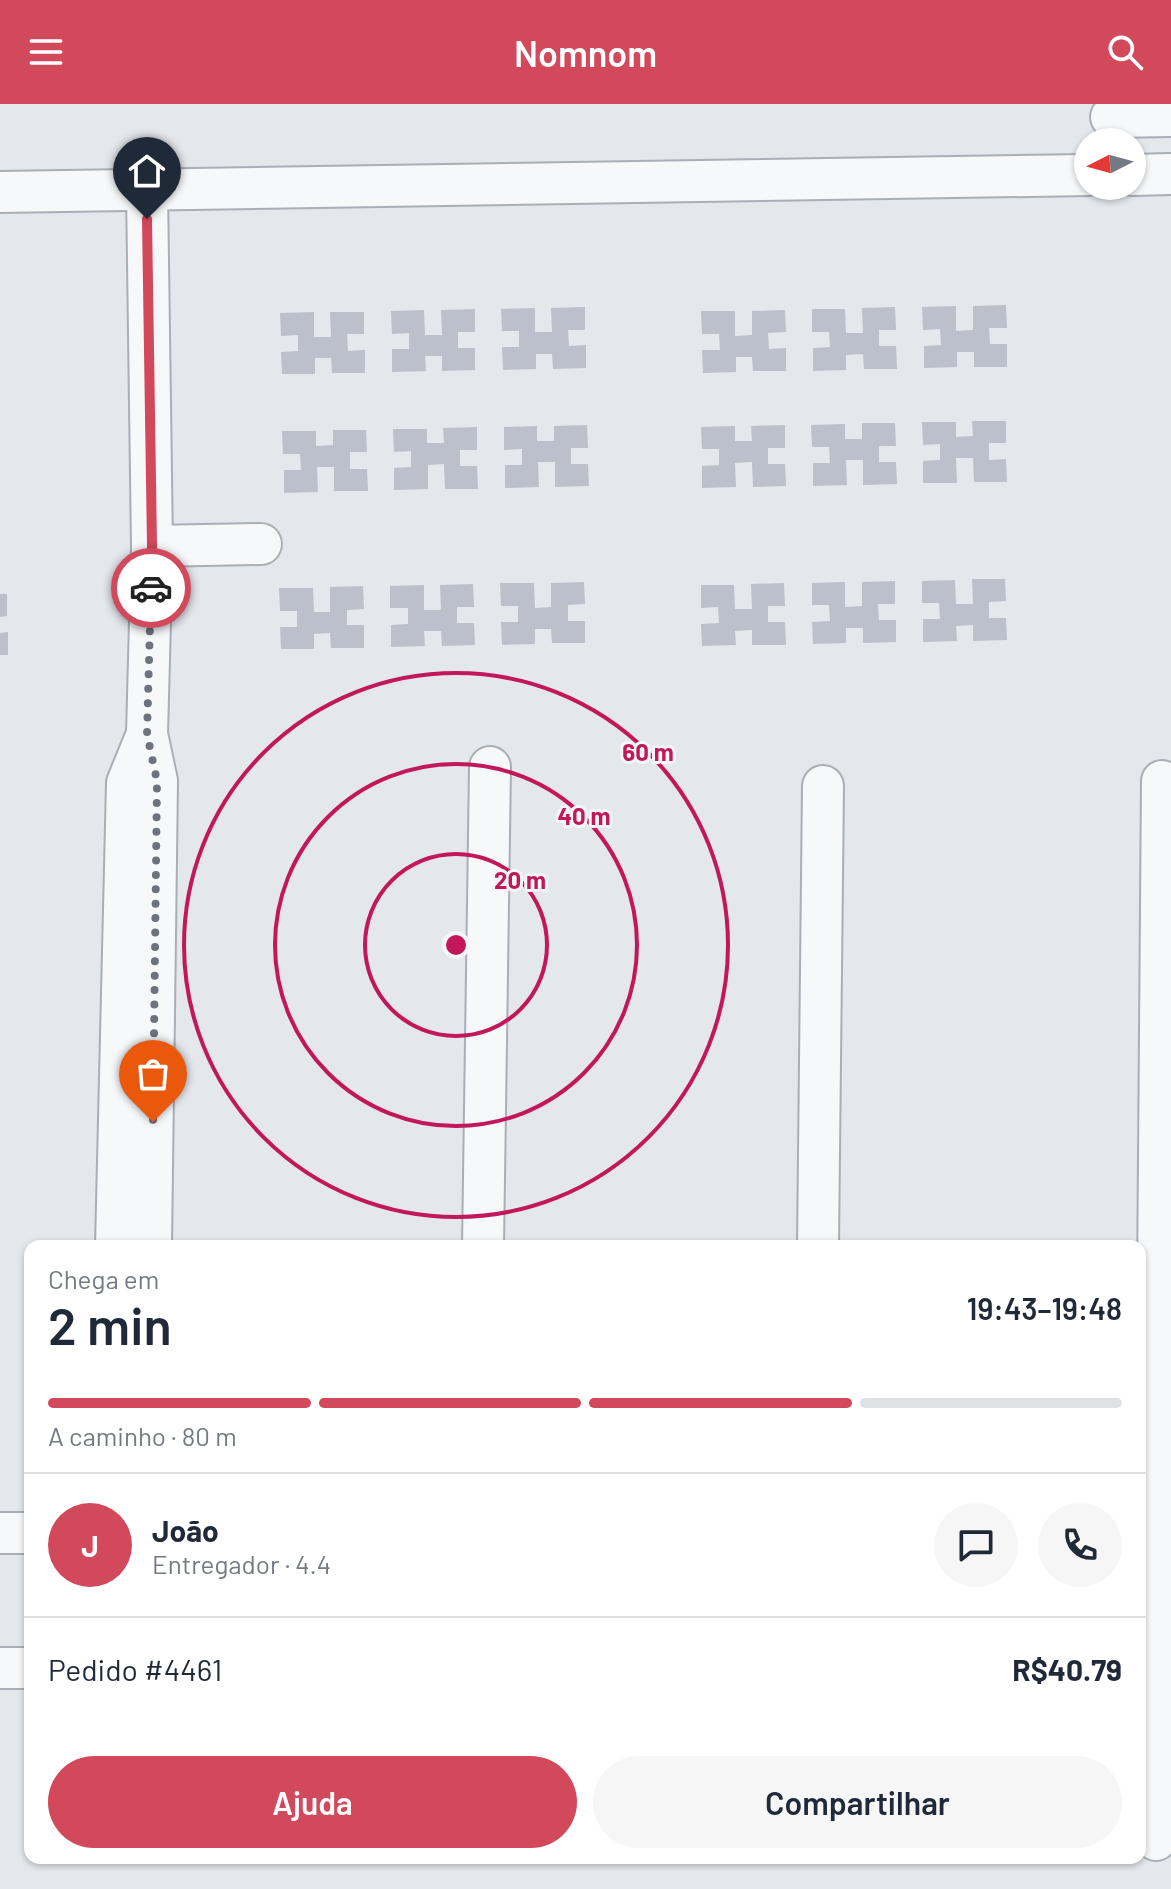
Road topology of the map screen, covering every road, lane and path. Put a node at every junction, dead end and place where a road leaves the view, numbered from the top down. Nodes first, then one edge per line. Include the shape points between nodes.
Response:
1 (1171, 116) edge
2 (1111, 117) dead end
3 (1171, 174) edge
4 (1074, 175) edge
5 (1146, 175) edge
6 (147, 190) junction
7 (0, 192) edge
8 (261, 544) dead end
9 (152, 546) junction
10 (147, 734) junction
11 (490, 767) dead end
12 (1162, 781) dead end
13 (823, 786) dead end
14 (116, 1240) edge
15 (151, 1240) edge
16 (483, 1240) edge
17 (818, 1240) edge
18 (0, 1533) edge
19 (24, 1533) edge
20 (1156, 1535) edge
21 (0, 1668) edge
22 (24, 1668) edge
23 (1156, 1681) edge
24 (1156, 1840) dead end

1 - 2 street
3 - 5 street
4 - 6 street
6 - 7 street
6 - 9 street
8 - 9 street
9 - 10 street
10 - 14 street via 127,783
10 - 15 street via 157,781
11 - 16 street
12 - 20 street
13 - 17 street
18 - 19 street
20 - 23 street
21 - 22 street
23 - 24 street

